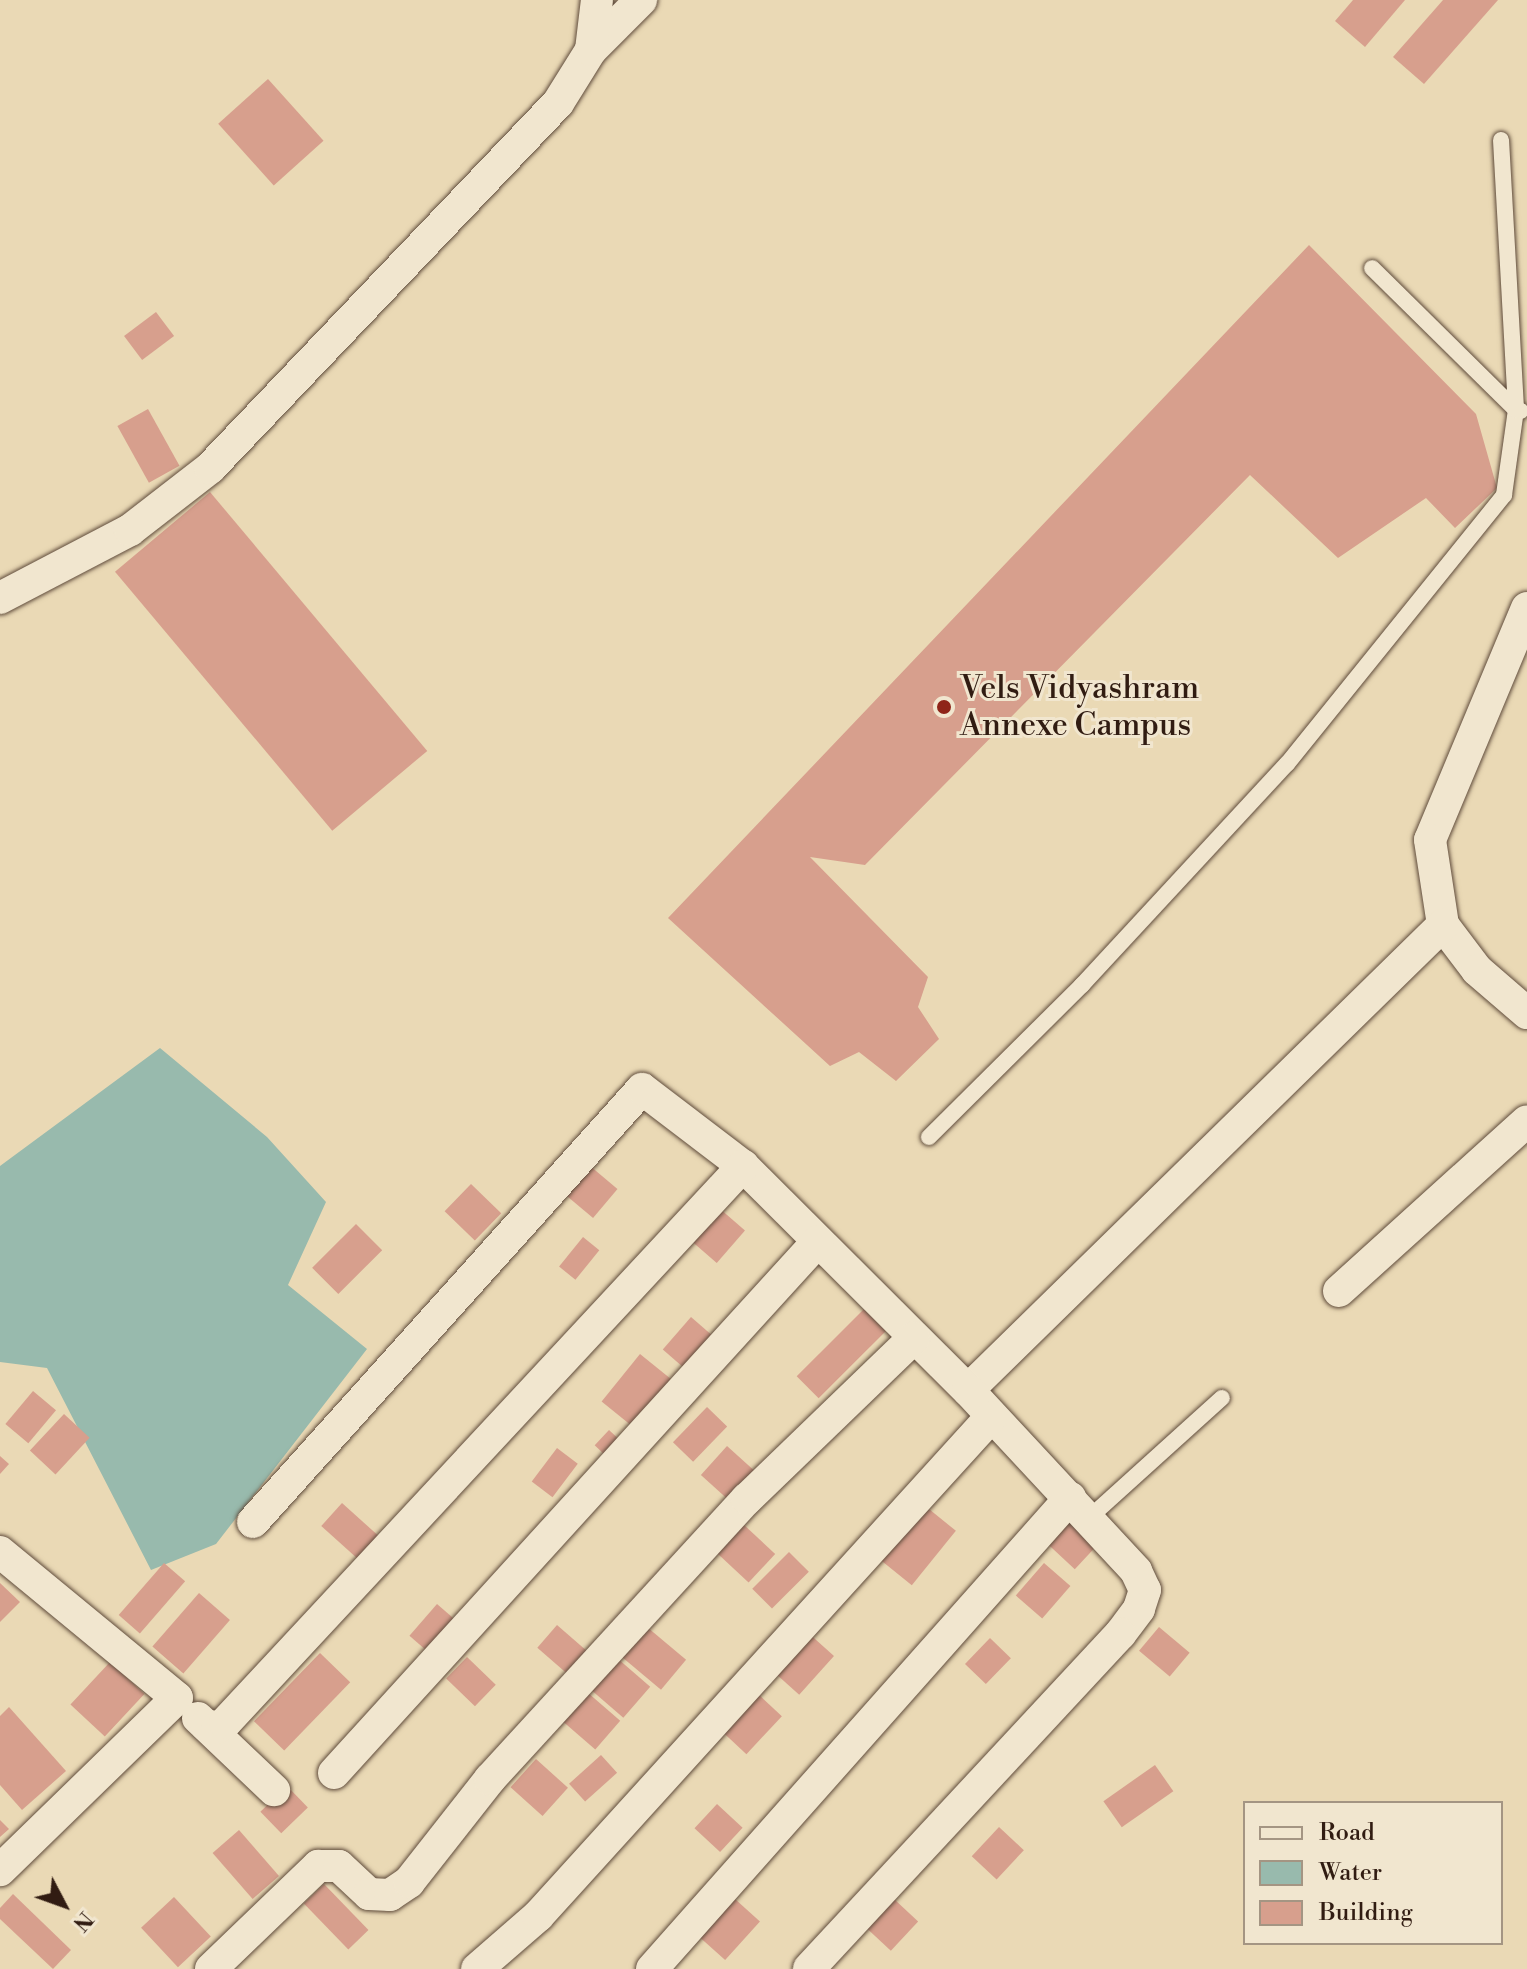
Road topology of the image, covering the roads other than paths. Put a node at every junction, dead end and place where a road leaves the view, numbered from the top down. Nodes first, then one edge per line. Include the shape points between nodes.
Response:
1 (597, 0) edge
2 (641, 0) edge
3 (591, 50) junction
4 (1501, 140) dead end
5 (1372, 268) dead end
6 (1522, 411) edge
7 (0, 598) edge
8 (1527, 608) edge
9 (1443, 925) junction
10 (1527, 1013) edge
11 (1527, 1121) edge
12 (929, 1137) dead end
13 (743, 1166) junction
14 (818, 1241) junction
15 (1339, 1291) dead end
16 (914, 1338) junction
17 (968, 1390) junction
18 (1222, 1398) dead end
19 (991, 1417) junction
20 (1079, 1508) junction
21 (253, 1522) dead end
22 (0, 1552) edge
23 (177, 1698) junction
24 (206, 1725) junction
25 (334, 1773) dead end
26 (274, 1790) dead end
27 (0, 1870) edge
28 (211, 1969) edge
29 (477, 1969) edge
30 (652, 1969) edge
31 (809, 1969) edge

1 - 3 street
2 - 3 street
3 - 7 street via 558,103 210,468 130,530
4 - 6 lane
5 - 6 lane
6 - 12 lane via 1504,495 1287,764 1082,985
8 - 9 street via 1430,840
9 - 10 street via 1477,970
9 - 17 street
11 - 15 street
13 - 14 street
13 - 21 street via 642,1089
13 - 24 street via 225,1723 217,1728
14 - 16 street
14 - 25 street
16 - 17 street
16 - 28 street via 736,1511 490,1779 409,1882 390,1895 369,1894 339,1866 318,1866
17 - 19 street
18 - 20 lane
19 - 20 street
19 - 29 street via 538,1916
20 - 30 street
20 - 31 street via 1143,1581 1139,1609
22 - 23 street
23 - 24 street
23 - 27 street
24 - 26 street

